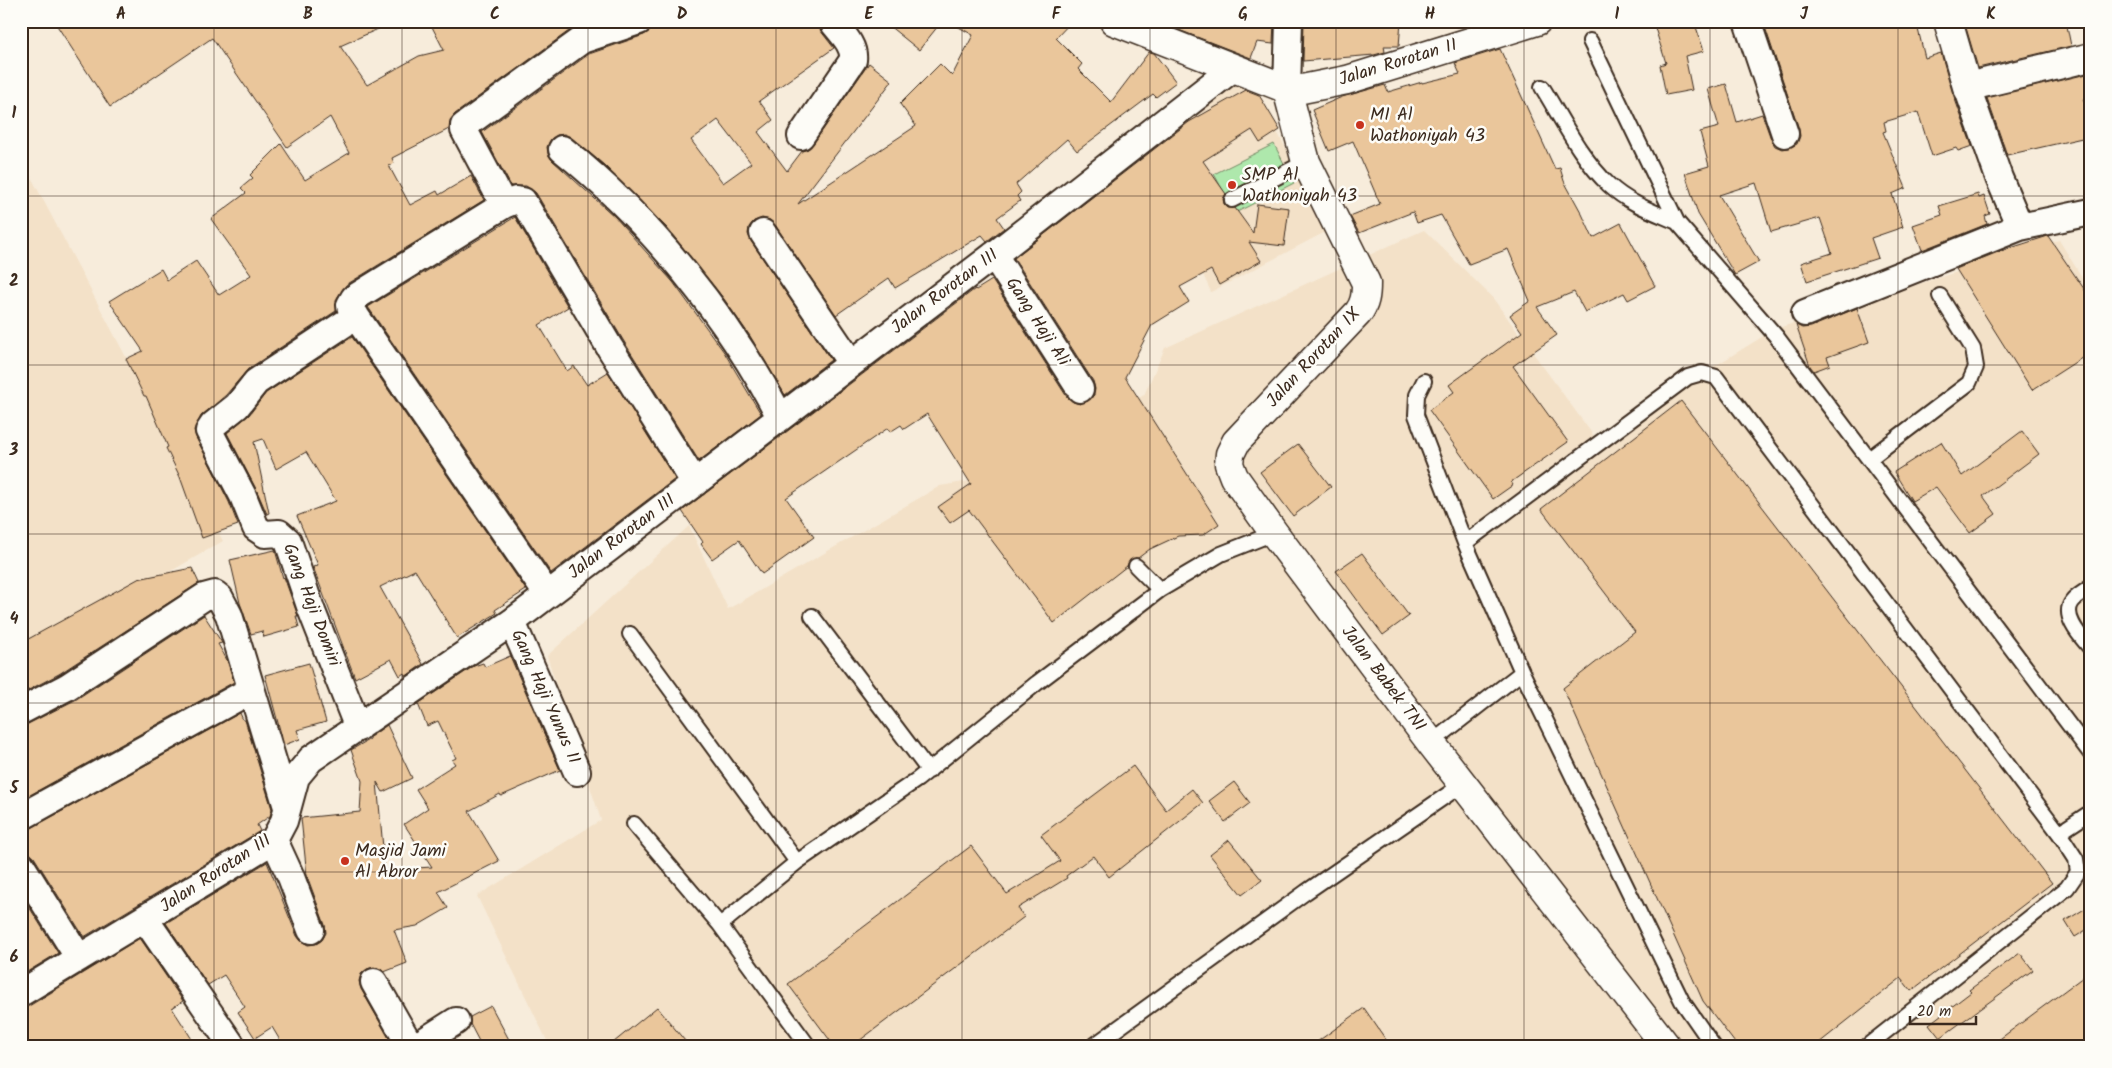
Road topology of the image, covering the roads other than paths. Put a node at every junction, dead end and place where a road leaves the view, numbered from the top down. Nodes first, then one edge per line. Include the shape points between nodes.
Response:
1 (638, 21) edge
2 (832, 21) edge
3 (1114, 21) edge
4 (1289, 21) edge
5 (1537, 21) edge
6 (1747, 21) edge
7 (1948, 21) edge
8 (1590, 41) dead end
9 (2091, 58) edge
10 (1232, 69) junction
11 (1542, 87) dead end
12 (1967, 87) junction
13 (1287, 89) junction
14 (1785, 134) dead end
15 (801, 136) dead end
16 (562, 149) dead end
17 (1306, 162) junction
18 (1232, 200) dead end
19 (504, 205) junction
20 (2091, 212) edge
21 (1677, 222) junction
22 (2020, 227) junction
23 (763, 233) dead end
24 (994, 255) junction
25 (1940, 296) dead end
26 (1805, 313) dead end
27 (356, 316) junction
28 (851, 363) junction
29 (1424, 382) dead end
30 (1080, 389) dead end
31 (780, 417) junction
32 (1869, 459) junction
33 (695, 483) junction
34 (1274, 533) junction
35 (1465, 543) junction
36 (1136, 566) dead end
37 (2091, 587) edge
38 (1160, 590) junction
39 (546, 594) junction
40 (812, 616) dead end
41 (512, 622) junction
42 (630, 634) dead end
43 (2091, 649) edge
44 (1522, 672) junction
45 (251, 690) junction
46 (21, 711) edge
47 (358, 728) junction
48 (1431, 743) junction
49 (2091, 754) edge
50 (929, 770) junction
51 (577, 772) dead end
52 (1463, 784) junction
53 (287, 807) junction
54 (2091, 812) edge
55 (21, 817) edge
56 (634, 824) dead end
57 (2060, 833) junction
58 (274, 840) junction
59 (798, 862) junction
60 (21, 865) edge
61 (145, 919) junction
62 (720, 925) junction
63 (311, 930) dead end
64 (79, 958) junction
65 (374, 982) dead end
66 (21, 993) edge
67 (456, 1021) dead end
68 (233, 1047) edge
69 (413, 1047) edge
70 (809, 1047) edge
71 (1092, 1047) edge
72 (1666, 1047) edge
73 (1714, 1047) edge
74 (1866, 1047) edge

1 - 19 street via 582,40 464,126
2 - 15 street via 852,47 853,60
3 - 10 street
4 - 13 street
5 - 13 street, Jalan Rorotan II via 1347,80
6 - 14 street
7 - 12 street
8 - 21 lane
9 - 12 street
10 - 13 street
10 - 24 street, Jalan Rorotan III
11 - 21 lane via 1593,167 1610,186 1638,205
12 - 22 street
13 - 17 street, Jalan Rorotan IX
16 - 31 street via 595,176 702,295 763,384
17 - 18 lane
17 - 34 street, Jalan Rorotan IX via 1366,284 1366,293 1358,313 1236,442 1230,454 1229,464 1234,477
19 - 27 street via 354,298 350,305
19 - 33 street via 520,199 527,204 610,348
20 - 22 street
21 - 32 lane via 1776,336
22 - 26 street
23 - 28 street
24 - 28 street, Jalan Rorotan III
24 - 30 street, Gang Haji Ali
25 - 32 lane via 1973,349 1976,367 1969,383
27 - 39 street
27 - 47 street, Gang Haji Domiri via 256,382 237,406 209,431 256,528 265,534 279,532 288,540 311,609
28 - 31 street, Jalan Rorotan III
29 - 35 lane via 1417,395 1416,415
31 - 33 street, Jalan Rorotan III
32 - 49 lane
33 - 39 street, Jalan Rorotan III
34 - 38 lane via 1221,554
34 - 48 street, Jalan Babek TNI
35 - 44 lane
35 - 57 lane via 1688,377 1702,373 1716,377
36 - 38 lane
37 - 43 lane via 2073,601 2069,609 2073,625
38 - 50 lane
39 - 41 street, Jalan Rorotan III
40 - 50 lane
41 - 47 street, Jalan Rorotan III
41 - 51 street, Gang Haji Yunus II
42 - 59 lane
44 - 48 lane
44 - 73 lane via 1682,1001
45 - 46 street via 228,615 215,594 208,595 67,686
45 - 53 street
45 - 55 street
47 - 53 street, Jalan Rorotan III via 311,759 296,777
48 - 52 street, Jalan Babek TNI
50 - 59 lane
52 - 71 lane via 1306,892
52 - 72 street, Jalan Babek TNI
53 - 58 street, Jalan Rorotan III
54 - 57 lane
56 - 62 lane
57 - 74 lane via 2076,859 2078,872 2067,888
58 - 61 street, Jalan Rorotan III
58 - 63 street
59 - 62 lane
60 - 64 street
61 - 64 street, Jalan Rorotan III
61 - 68 street
62 - 70 lane
64 - 66 street, Jalan Rorotan III
65 - 69 street
67 - 69 street

